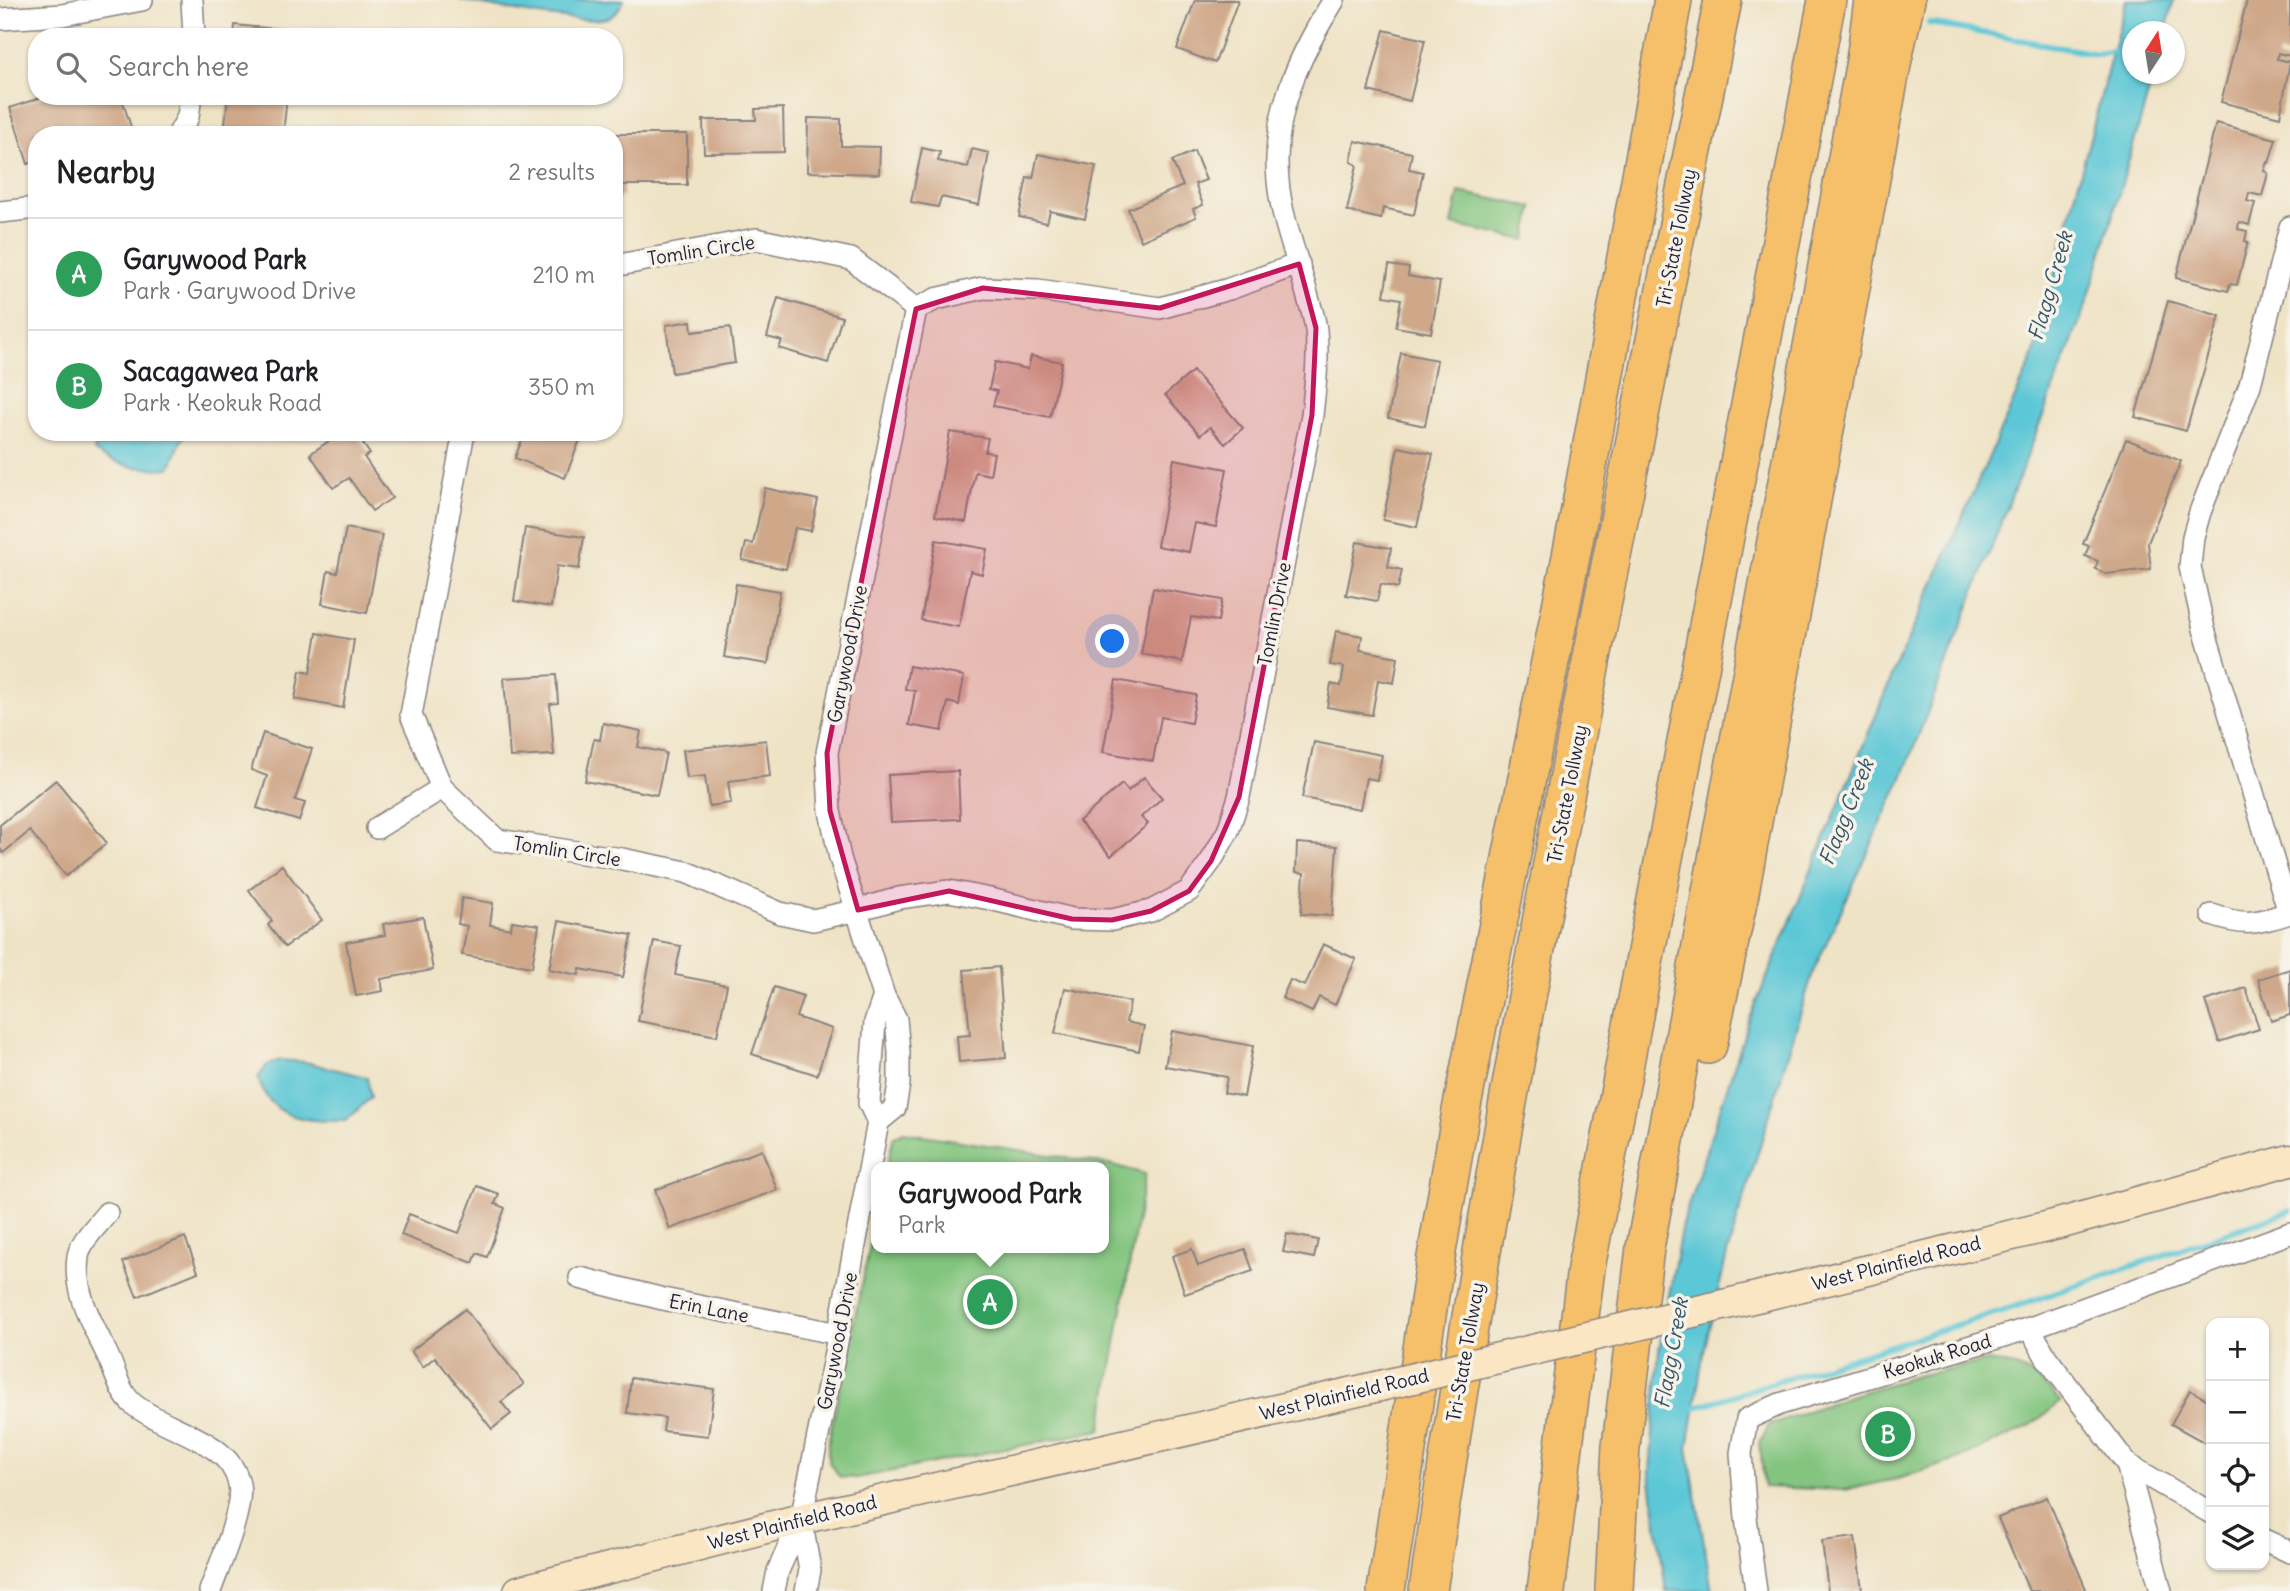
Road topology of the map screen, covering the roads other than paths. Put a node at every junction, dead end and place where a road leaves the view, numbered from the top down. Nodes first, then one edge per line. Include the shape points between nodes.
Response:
1 (142, 0) edge
2 (192, 0) edge
3 (1334, 0) edge
4 (1674, 0) edge
5 (1723, 0) edge
6 (1827, 0) edge
7 (1873, 0) edge
8 (1906, 0) edge
9 (0, 19) edge
10 (194, 28) edge
11 (190, 105) edge
12 (183, 126) edge
13 (28, 209) edge
14 (0, 212) edge
15 (2290, 226) edge
16 (623, 264) edge
17 (1299, 264) junction
18 (916, 309) junction
19 (462, 441) edge
20 (442, 788) junction
21 (376, 828) dead end
22 (858, 910) junction
23 (2290, 913) edge
24 (2212, 915) dead end
25 (2290, 1160) edge
26 (107, 1213) dead end
27 (2290, 1233) edge
28 (1645, 1248) junction
29 (580, 1279) dead end
30 (2030, 1328) junction
31 (839, 1334) junction
32 (2127, 1464) junction
33 (2206, 1510) edge
34 (801, 1519) junction
35 (2269, 1542) edge
36 (2290, 1552) edge
37 (210, 1591) edge
38 (519, 1591) edge
39 (774, 1591) edge
40 (806, 1591) edge
41 (1385, 1591) edge
42 (1428, 1591) edge
43 (1546, 1591) edge
44 (1614, 1591) edge
45 (1756, 1591) edge
46 (2161, 1591) edge

1 - 9 street via 62,15
2 - 10 street
3 - 17 street, Tomlin Drive via 1310,37 1290,82 1279,136 1277,179
4 - 41 highway via 1577,526 1461,1111
5 - 42 highway, Tri-State Tollway via 1503,1125
6 - 43 highway via 1586,1268
7 - 28 highway
8 - 28 highway via 1739,898 1675,1196
11 - 12 street
13 - 14 street
15 - 23 street via 2250,385 2200,512 2190,567 2204,629
16 - 18 street, Tomlin Circle via 756,239 851,259
17 - 18 street via 1160,308 1038,290 983,288 936,299
17 - 22 street, Tomlin Drive via 1316,328 1312,415 1239,797 1228,831 1211,861 1189,891 1151,911 1112,920 1072,919 949,891
18 - 22 street, Garywood Drive via 827,753 830,811
19 - 20 street, Tomlin Circle via 411,715
20 - 21 street
20 - 22 street, Tomlin Circle via 498,840 686,872 780,913 813,919
22 - 31 street, Garywood Drive via 884,996 875,1022 869,1103 878,1122
23 - 24 street via 2258,923 2234,923
25 - 34 main road, West Plainfield Road, bridge via 2059,1224 1762,1296
26 - 37 street via 85,1240 78,1255 78,1273 83,1305 121,1389 132,1403 164,1424 216,1448 232,1464 240,1486 236,1518
27 - 30 street, Keokuk Road
28 - 44 highway via 1620,1446
29 - 31 street, Erin Lane
30 - 32 street via 2046,1357
30 - 45 street, Keokuk Road via 1780,1404 1747,1419 1741,1454
31 - 34 street, Garywood Drive
32 - 33 street
32 - 46 street
34 - 38 main road, West Plainfield Road
34 - 39 street
34 - 40 street via 810,1570
35 - 36 street

